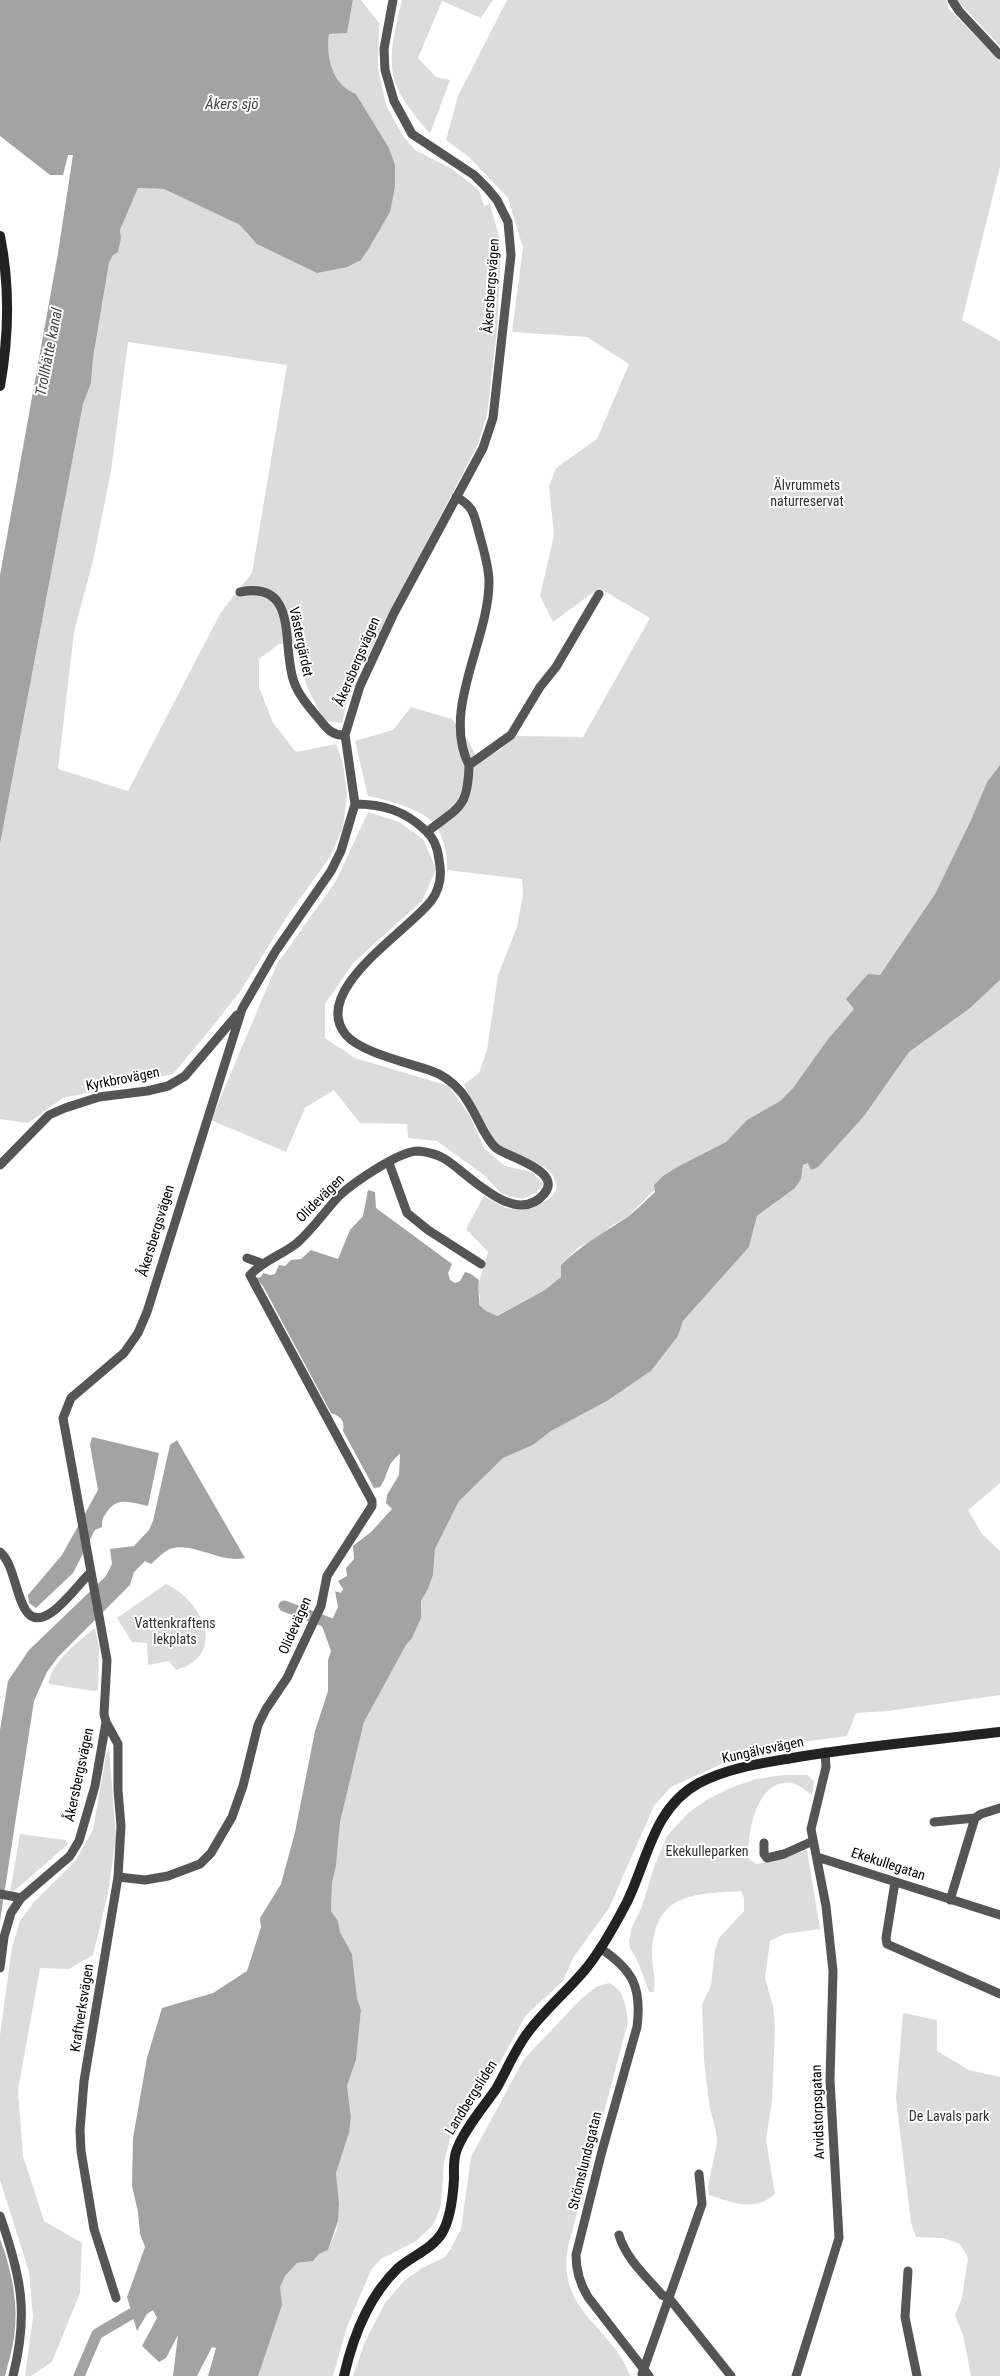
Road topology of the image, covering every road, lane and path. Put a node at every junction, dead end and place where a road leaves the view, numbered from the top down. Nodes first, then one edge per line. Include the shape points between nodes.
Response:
1 (393, 0) edge
2 (952, 0) edge
3 (1000, 54) edge
4 (0, 236) edge
5 (0, 386) edge
6 (456, 497) junction
7 (240, 592) dead end
8 (599, 594) dead end
9 (345, 735) junction
10 (469, 765) junction
11 (355, 804) junction
12 (427, 832) junction
13 (242, 1009) junction
14 (389, 1163) junction
15 (0, 1165) edge
16 (247, 1258) dead end
17 (261, 1263) junction
18 (481, 1264) dead end
19 (0, 1552) edge
20 (91, 1578) junction
21 (106, 1722) junction
22 (1000, 1732) edge
23 (826, 1752) junction
24 (1000, 1808) edge
25 (975, 1818) junction
26 (934, 1822) dead end
27 (813, 1841) junction
28 (764, 1843) dead end
29 (817, 1857) junction
30 (118, 1878) junction
31 (896, 1882) junction
32 (0, 1894) edge
33 (21, 1898) junction
34 (950, 1900) junction
35 (1000, 1915) edge
36 (600, 1948) junction
37 (0, 1968) edge
38 (1000, 1994) edge
39 (699, 2174) dead end
40 (0, 2216) edge
41 (619, 2235) dead end
42 (908, 2271) dead end
43 (116, 2298) dead end
44 (669, 2298) junction
45 (645, 2374) edge
46 (13, 2376) edge
47 (344, 2376) edge
48 (731, 2376) edge
49 (796, 2376) edge
50 (917, 2376) edge

1 - 6 street, Åkersbergsvägen via 384,49 385,70 394,101 412,134 474,175 497,200 508,222 511,245 493,418 483,448
2 - 3 street via 958,11
4 - 5 street via 6,270 7,313
6 - 9 street, Åkersbergsvägen via 394,613 360,686
6 - 10 street via 472,508 489,582 461,712 461,747
7 - 9 street, Västergärdet via 253,589 276,598 286,625 293,681 301,697 328,730 337,736
8 - 10 street via 511,735
9 - 11 street, Åkersbergsvägen
10 - 12 street via 466,791 460,805 452,815
11 - 12 street, Olidevägen via 388,807 411,818
11 - 13 street, Åkersbergsvägen via 341,851 331,871 274,952
12 - 14 street, Olidevägen via 438,851 441,872 434,894 411,922 376,951 351,982 338,1005 337,1021 348,1038 360,1045 403,1064 446,1077 459,1087 494,1146 536,1167 547,1181 547,1188 533,1202 507,1203 434,1153 413,1152
13 - 15 street, Kyrkbrovägen via 185,1076 168,1086 99,1097 57,1112 49,1116
13 - 20 street, Åkersbergsvägen via 138,1333 124,1353 71,1398 63,1418
14 - 17 street, Olidevägen via 340,1196 298,1242
14 - 18 street via 407,1213
16 - 17 street
17 - 30 street, Olidevägen via 250,1275 251,1281 372,1506 327,1576 321,1606 287,1678 258,1725 232,1818 211,1853 200,1864 168,1876 146,1880
19 - 20 street via 8,1560 22,1605 32,1617 42,1617 53,1611
20 - 21 street, Åkersbergsvägen via 107,1660
21 - 30 street, Kraftverksvägen via 118,1744 121,1826
21 - 33 street, Åkersbergsvägen via 95,1786 79,1841 70,1856
22 - 23 street, Kungälvsvägen
23 - 27 street, Arvidstorpsgatan via 826,1767 811,1829
23 - 36 street, Kungälvsvägen via 725,1773 699,1783 681,1795 657,1826 627,1900
24 - 25 street
25 - 26 street
25 - 34 street
27 - 28 street via 767,1858
27 - 29 street, Arvidstorpsgatan
29 - 31 street, Ekekullegatan
29 - 49 street, Arvidstorpsgatan via 833,1971 830,2080 839,2238
30 - 43 street, Kraftverksvägen via 84,2081 80,2130 94,2229
31 - 34 street, Ekekullegatan
31 - 38 street via 886,1938 888,1944
32 - 33 street
33 - 37 street, Åkersbergsvägen via 11,1913
34 - 35 street, Ekekullegatan
36 - 45 street, Strömslundsgatan via 630,1974 638,1994 639,2009 599,2160 576,2264 588,2297
36 - 47 street, Landbergsliden via 585,1970 526,2034 462,2140 456,2151 452,2201 442,2234 398,2269 380,2288 364,2316
39 - 44 street via 702,2204
40 - 46 street via 16,2265 23,2305 23,2326
41 - 44 street via 630,2259 662,2295
42 - 50 street via 905,2317
44 - 45 street
44 - 48 street

